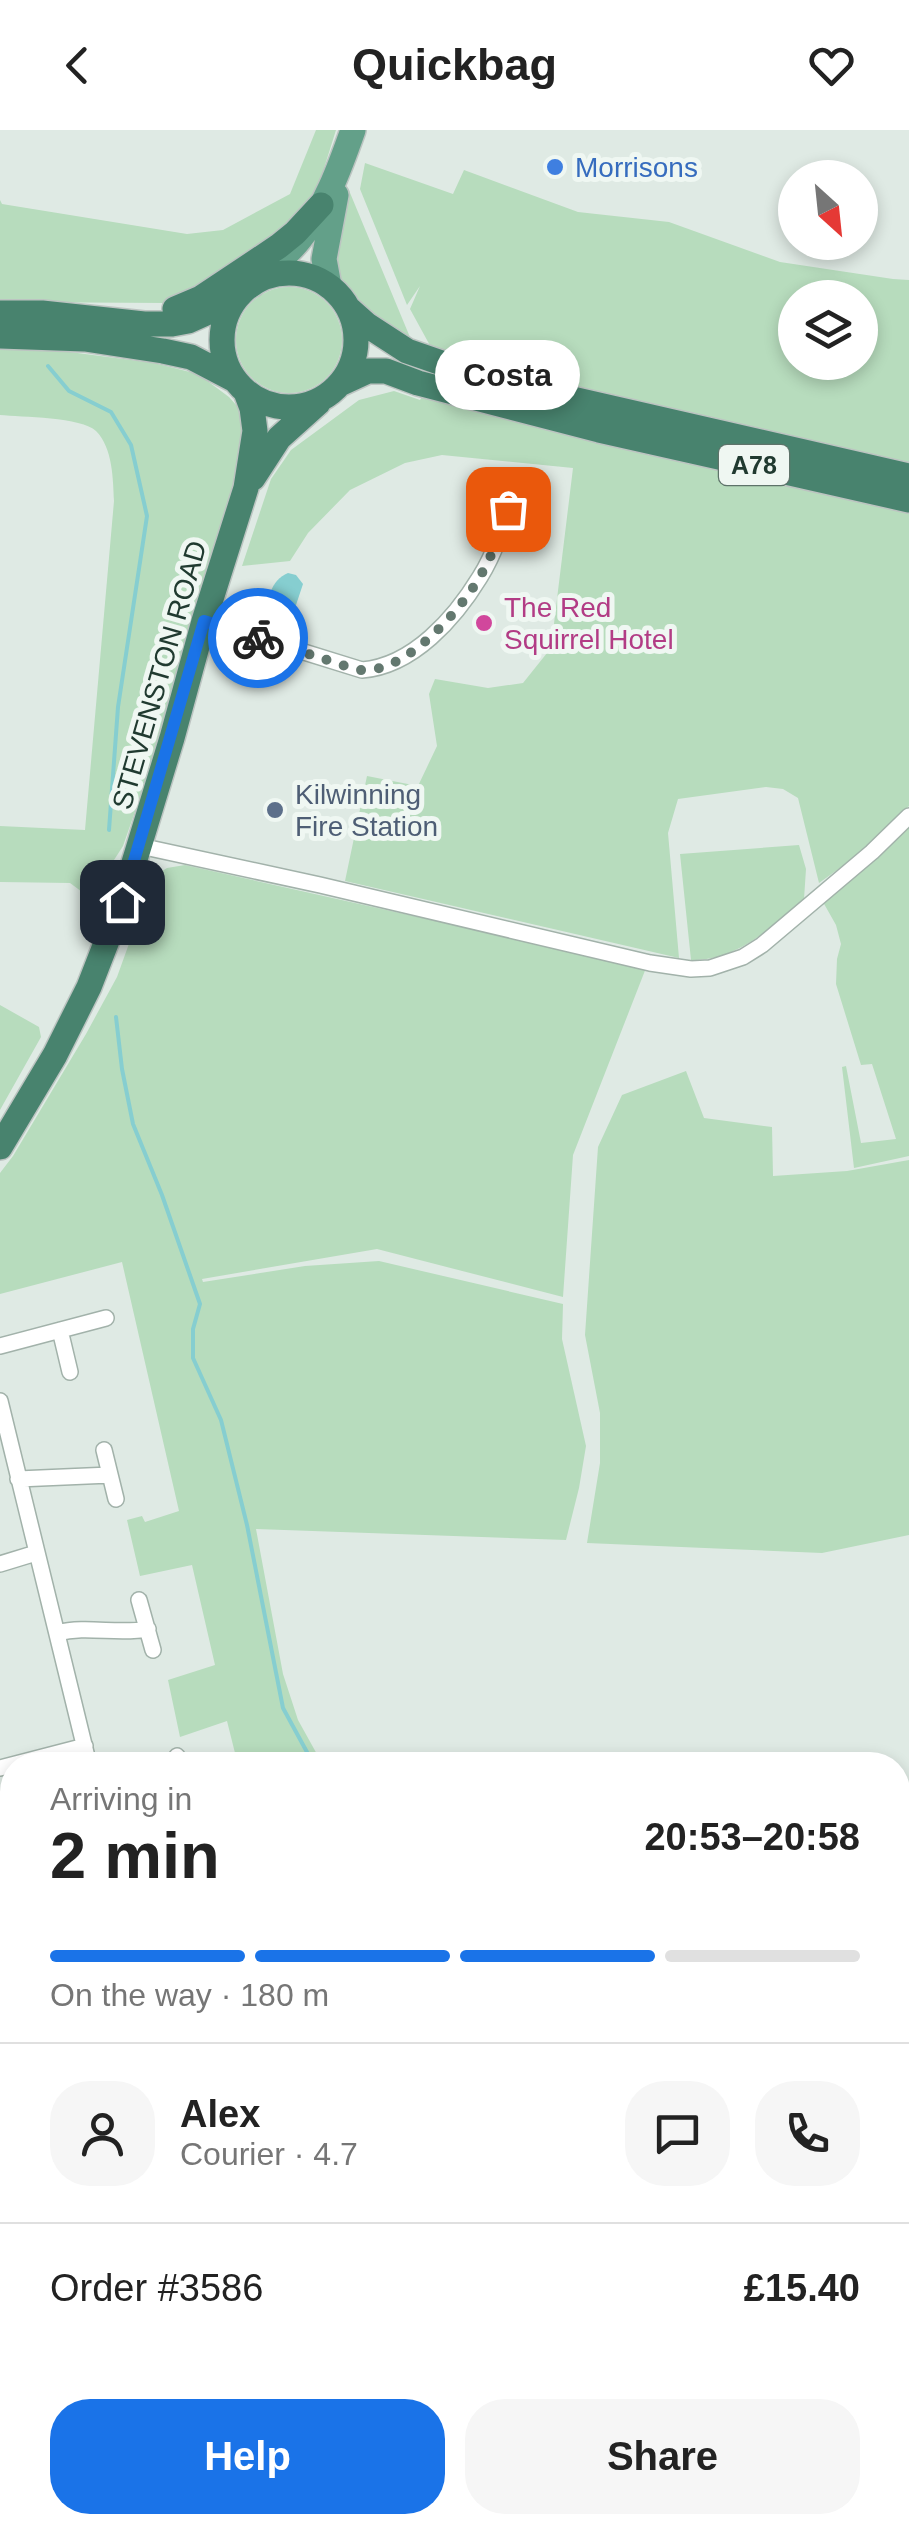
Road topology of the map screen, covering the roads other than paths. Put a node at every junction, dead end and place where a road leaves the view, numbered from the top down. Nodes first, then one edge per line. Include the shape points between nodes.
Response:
1 (354, 130) edge
2 (341, 165) junction
3 (321, 204) junction
4 (329, 286) junction
5 (244, 292) junction
6 (349, 309) junction
7 (0, 313) edge
8 (122, 320) junction
9 (0, 336) edge
10 (342, 382) junction
11 (240, 386) junction
12 (322, 400) junction
13 (909, 476) edge
14 (246, 488) junction
15 (514, 490) dead end
16 (909, 500) edge
17 (204, 621) junction
18 (909, 816) edge
19 (140, 846) junction
20 (0, 1148) edge
21 (106, 1318) dead end
22 (60, 1330) junction
23 (0, 1346) edge
24 (70, 1372) dead end
25 (1, 1409) edge
26 (104, 1450) dead end
27 (110, 1475) junction
28 (18, 1479) junction
29 (116, 1499) dead end
30 (36, 1553) junction
31 (0, 1564) edge
32 (139, 1600) dead end
33 (148, 1629) junction
34 (57, 1633) junction
35 (154, 1650) dead end
36 (85, 1746) junction
37 (62, 1752) edge
38 (86, 1752) edge

1 - 2 main road
2 - 3 main road
2 - 4 main road via 325,246
3 - 5 main road via 300,240
3 - 8 highway via 295,234 201,298
4 - 5 highway via 296,273 276,274
4 - 6 highway, A78
5 - 8 highway via 172,324
5 - 11 highway via 227,314 222,336 226,366
6 - 10 highway via 356,348
6 - 13 highway, A78 via 407,350 460,369
7 - 8 highway
9 - 11 highway via 85,339 191,357
10 - 12 highway
10 - 16 highway, A78 via 386,371 599,430
11 - 12 highway via 284,408
11 - 14 highway via 255,432
12 - 14 highway via 288,428
14 - 17 highway, STEVENSTON ROAD
15 - 17 street via 481,575 446,620 397,662 362,670
17 - 19 highway, STEVENSTON ROAD
18 - 19 street via 762,946 730,963 691,969
19 - 20 highway, STEVENSTON ROAD via 89,987
21 - 22 street
22 - 23 street
22 - 24 street
25 - 28 street
26 - 27 street
27 - 28 street
27 - 29 street
28 - 30 street
30 - 31 street
30 - 34 street
32 - 33 street
33 - 34 street
33 - 35 street
34 - 36 street
36 - 37 street
36 - 38 street

